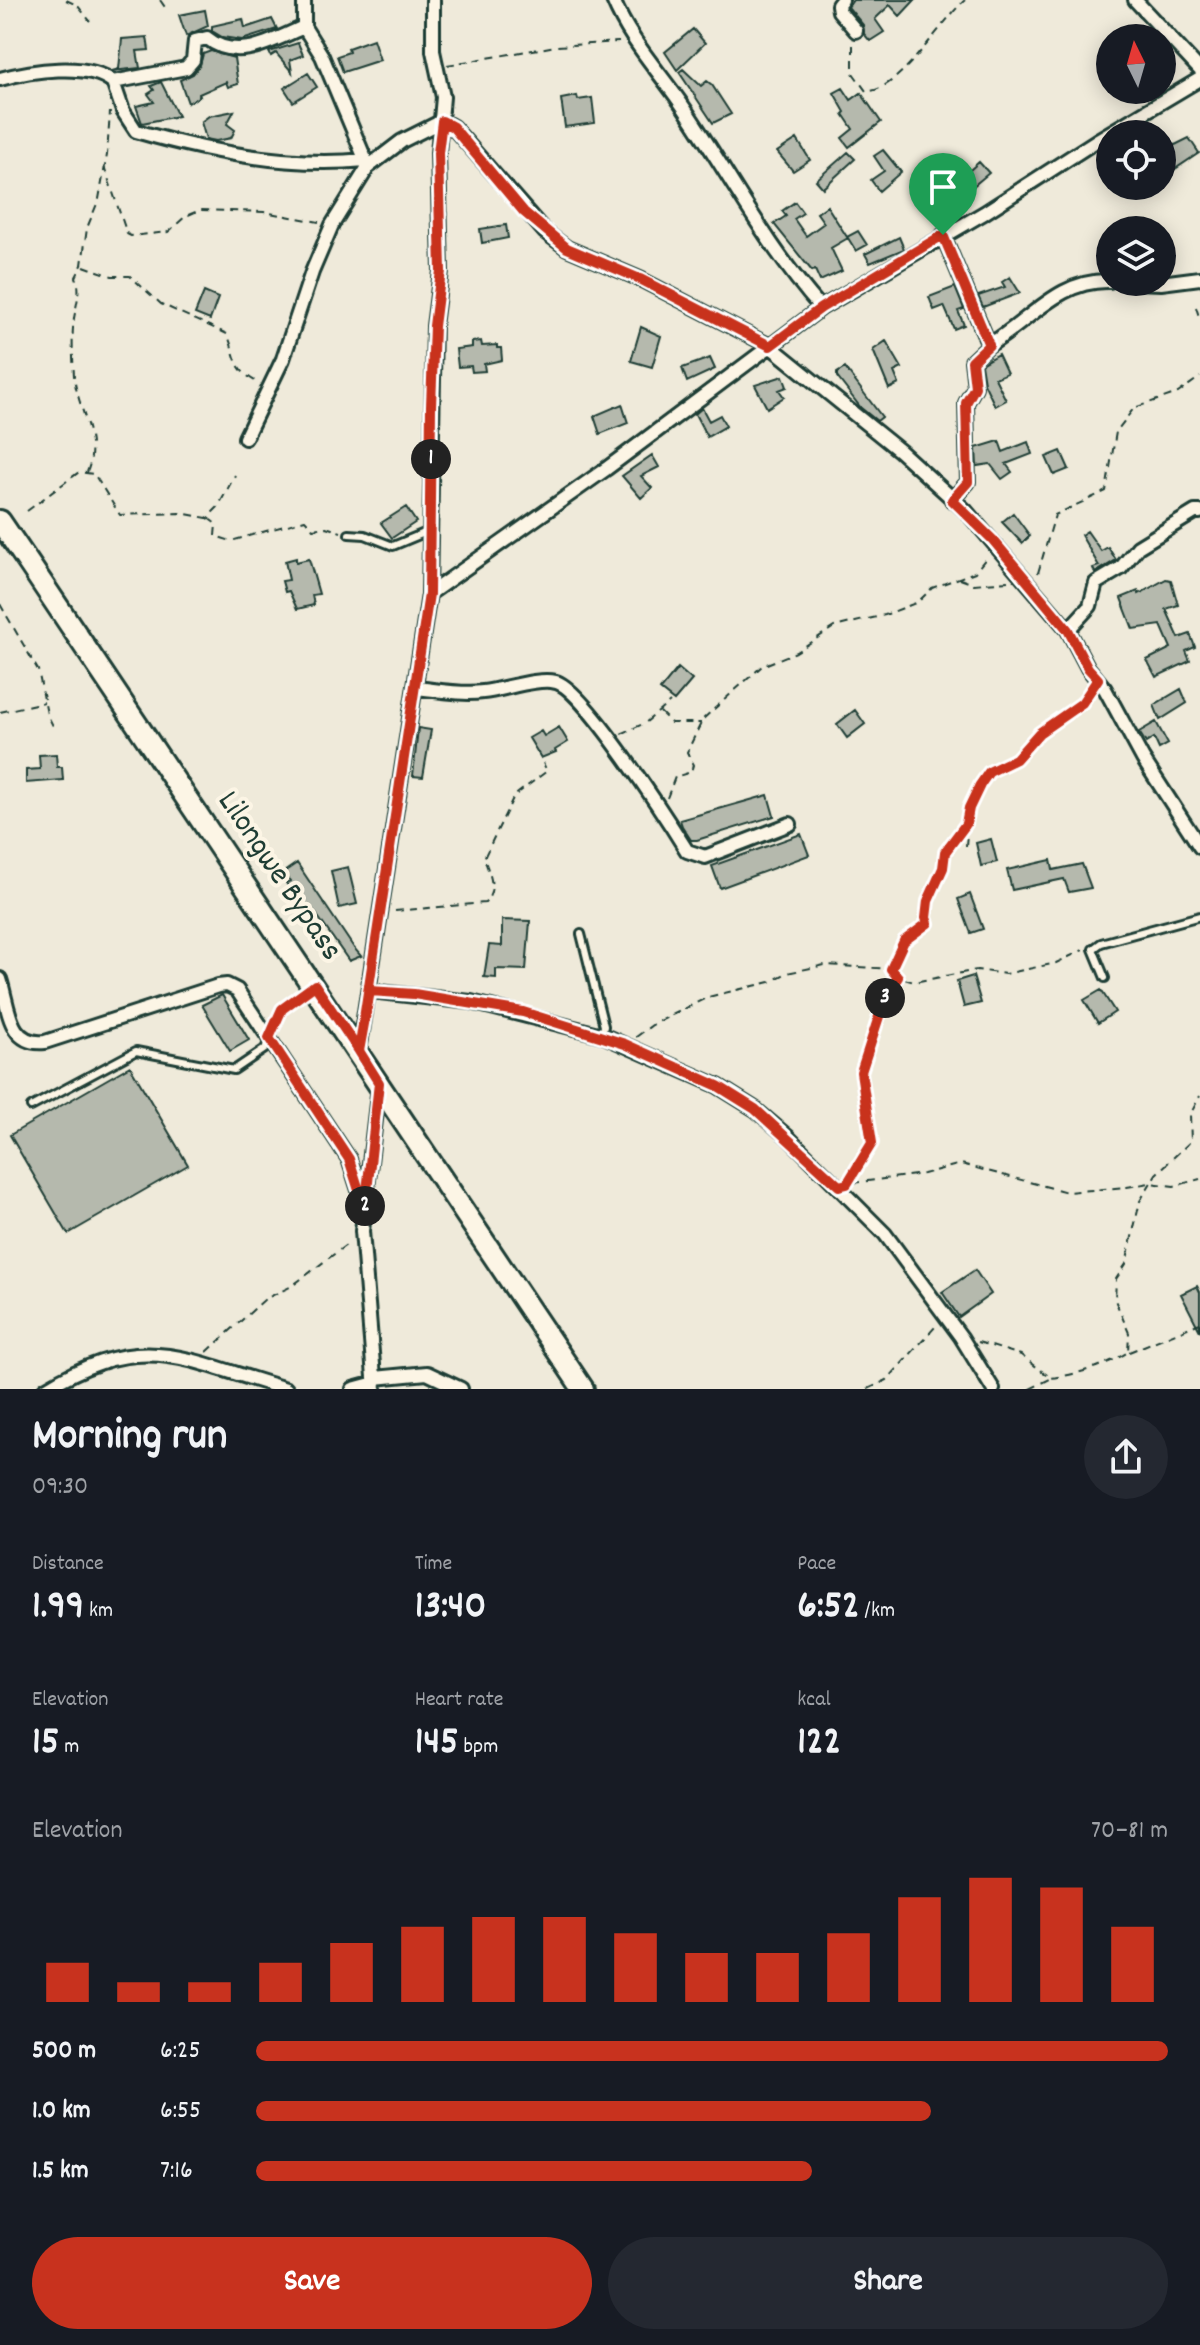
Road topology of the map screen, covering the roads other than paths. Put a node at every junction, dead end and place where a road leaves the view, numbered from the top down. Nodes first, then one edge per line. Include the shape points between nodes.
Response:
1 (304, 0) edge
2 (433, 0) edge
3 (613, 0) edge
4 (842, 0) edge
5 (1135, 0) edge
6 (304, 27) junction
7 (856, 31) road end
8 (1200, 70) edge
9 (0, 79) edge
10 (1200, 79) edge
11 (113, 82) junction
12 (442, 121) junction
13 (367, 164) junction
14 (943, 235) junction
15 (1200, 278) edge
16 (1096, 281) edge
17 (1176, 281) edge
18 (821, 308) junction
19 (989, 345) junction
20 (770, 346) junction
21 (245, 438) dead end
22 (952, 500) junction
23 (1200, 512) edge
24 (0, 521) edge
25 (429, 531) junction
26 (349, 534) road end
27 (429, 594) junction
28 (1068, 630) junction
29 (416, 688) junction
30 (790, 824) dead end
31 (1200, 847) edge
32 (1200, 916) edge
33 (581, 934) dead end
34 (1105, 978) dead end
35 (0, 979) edge
36 (315, 985) junction
37 (370, 991) junction
38 (602, 1035) junction
39 (269, 1038) junction
40 (359, 1051) junction
41 (379, 1083) junction
42 (31, 1107) dead end
43 (365, 1209) junction
44 (375, 1383) edge
45 (45, 1389) edge
46 (286, 1389) edge
47 (353, 1389) edge
48 (461, 1389) edge
49 (583, 1389) edge
50 (993, 1389) edge

1 - 6 street
2 - 12 street
3 - 18 street via 631,37 741,193 791,275
4 - 7 street via 839,11
5 - 8 street
6 - 11 street via 247,51 201,39 195,41 193,60 186,68
6 - 13 street via 322,56
9 - 11 street via 34,71 93,71
10 - 14 street
11 - 13 street via 136,131 243,153 321,164
12 - 13 street
12 - 20 street via 453,127 535,222 567,248
12 - 25 street
13 - 21 street via 332,225 283,359
14 - 18 street
14 - 19 street
15 - 17 street
16 - 19 street via 1068,287
18 - 20 street
19 - 22 street via 972,361 975,387 966,403 968,482
20 - 22 street
20 - 27 street
22 - 28 street
23 - 28 street via 1138,547 1121,568 1096,583 1090,606
24 - 36 main road, Lilongwe Bypass
25 - 26 lane via 393,546
25 - 27 street
27 - 29 street
28 - 31 street
29 - 30 street via 479,693 557,682 570,690 608,737 687,851 705,857
29 - 37 street
32 - 34 lane via 1093,949
33 - 38 lane
35 - 39 street via 14,1026 20,1038 31,1043 227,985 237,990
36 - 39 lane via 282,1009
36 - 40 main road, Lilongwe Bypass
37 - 38 street via 471,1002
37 - 40 street
38 - 50 street via 718,1086 766,1118 885,1234
39 - 42 lane via 265,1049 234,1070 136,1051
39 - 43 street via 349,1159
40 - 41 main road, Lilongwe Bypass
41 - 43 street
41 - 49 main road, Lilongwe Bypass
43 - 44 street via 362,1231
44 - 47 street
44 - 48 street via 427,1373
45 - 46 street via 130,1354 198,1361

